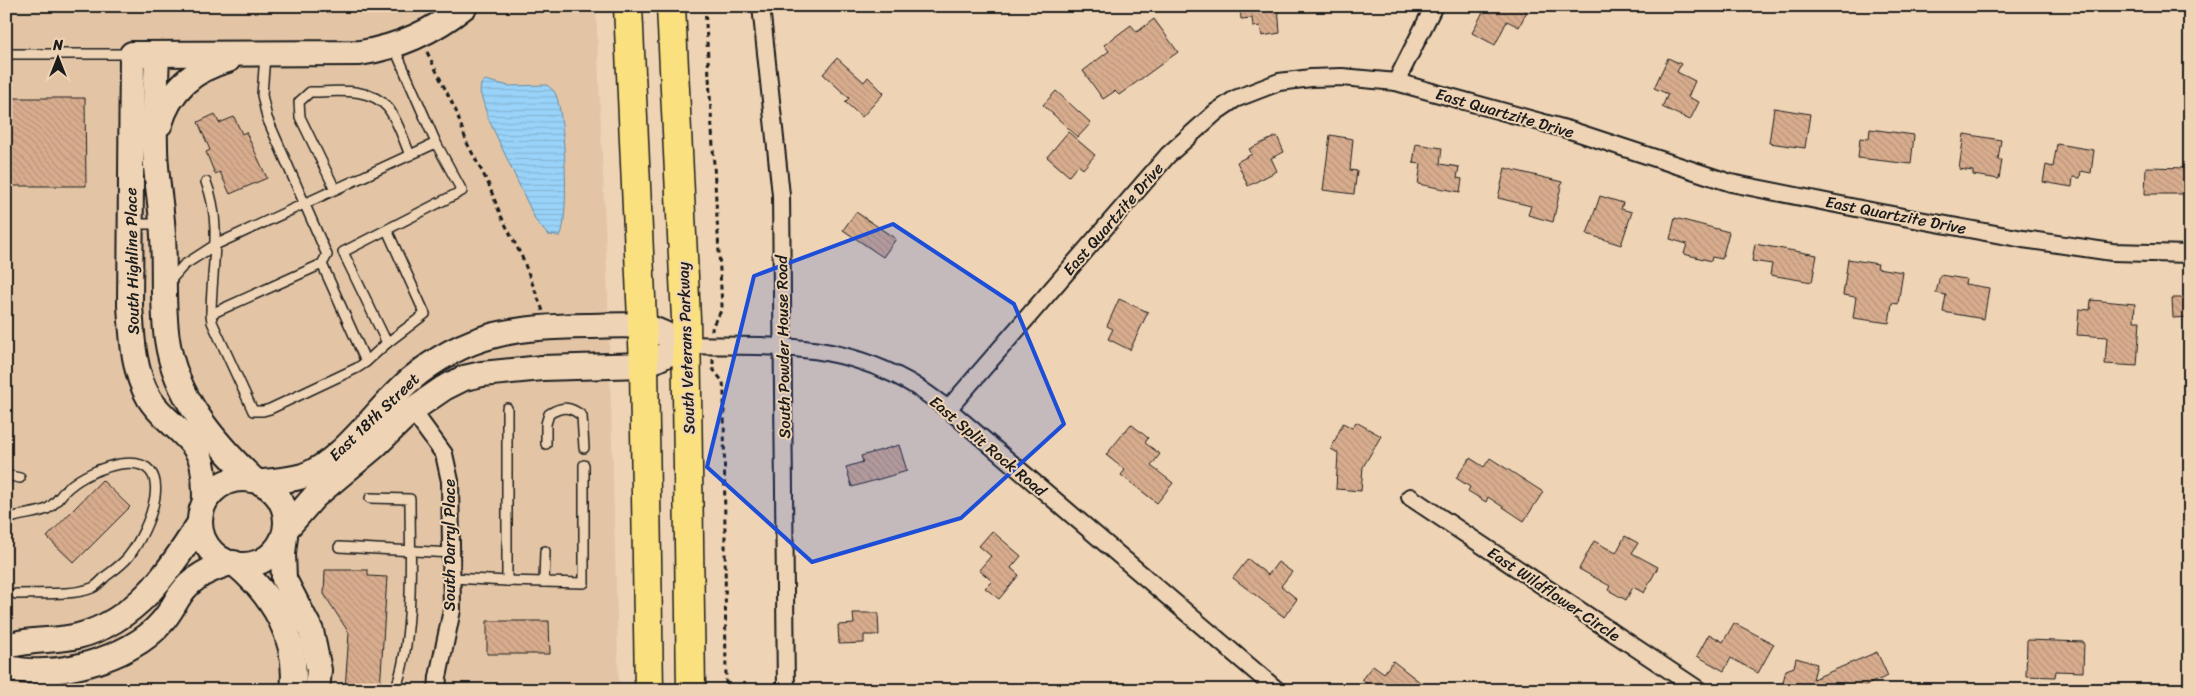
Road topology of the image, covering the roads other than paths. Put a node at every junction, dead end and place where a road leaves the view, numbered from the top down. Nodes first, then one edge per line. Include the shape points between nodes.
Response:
1 (465, 6) edge
2 (628, 6) edge
3 (671, 6) edge
4 (761, 6) edge
5 (1434, 6) edge
6 (393, 46) junction
7 (6, 54) edge
8 (132, 54) junction
9 (157, 54) junction
10 (260, 54) junction
11 (1396, 82) junction
12 (436, 143) junction
13 (155, 145) junction
14 (410, 155) junction
15 (206, 182) dead end
16 (334, 189) junction
17 (303, 203) junction
18 (131, 224) junction
19 (162, 224) junction
20 (387, 230) junction
21 (215, 245) junction
22 (343, 252) junction
23 (2190, 254) edge
24 (324, 260) junction
25 (164, 289) junction
26 (211, 314) junction
27 (642, 326) junction
28 (387, 342) junction
29 (687, 345) junction
30 (784, 346) junction
31 (366, 362) junction
32 (644, 365) junction
33 (507, 408) dead end
34 (948, 409) junction
35 (412, 410) junction
36 (546, 444) dead end
37 (584, 448) dead end
38 (584, 465) dead end
39 (6, 475) edge
40 (20, 478) dead end
41 (257, 480) junction
42 (1410, 497) dead end
43 (370, 498) dead end
44 (205, 501) junction
45 (14, 517) dead end
46 (199, 524) junction
47 (286, 532) junction
48 (340, 547) dead end
49 (410, 551) junction
50 (545, 551) dead end
51 (452, 553) junction
52 (232, 563) junction
53 (452, 578) junction
54 (507, 581) junction
55 (544, 582) junction
56 (16, 594) dead end
57 (6, 647) edge
58 (6, 666) edge
59 (292, 690) edge
60 (317, 690) edge
61 (395, 690) edge
62 (438, 690) edge
63 (649, 690) edge
64 (691, 690) edge
65 (786, 690) edge
66 (1276, 690) edge
67 (1699, 690) edge

1 - 6 street via 418,36
2 - 27 highway
3 - 29 highway, South Veterans Parkway
4 - 30 street, South Powder House Road via 781,195
5 - 11 street
6 - 10 street via 353,53
6 - 12 lane
7 - 8 lane
8 - 9 street
8 - 18 street, South Highline Place
9 - 10 street
9 - 13 street, South Highline Place
10 - 13 street via 210,66 186,81 163,113
10 - 17 lane via 266,118
11 - 23 street, East Quartzite Drive via 1573,131 1731,183 2023,239 2112,252
11 - 34 street, East Quartzite Drive via 1310,78 1279,82 1236,99 1216,112 1168,155
12 - 14 lane
12 - 20 lane via 462,191
13 - 19 street, South Highline Place
14 - 16 lane
14 - 16 lane via 389,109 375,97 351,91 310,92 299,102 300,117
15 - 21 lane via 214,201
16 - 17 lane
17 - 21 lane
17 - 24 lane
18 - 19 lane
18 - 44 street, South Highline Place via 130,305 136,363 148,397 186,438 202,462
19 - 25 street, South Highline Place
20 - 22 lane
20 - 28 lane via 425,314
21 - 25 lane via 184,265
21 - 26 lane
22 - 24 lane
22 - 28 lane
24 - 26 lane
24 - 31 lane
25 - 41 street, South Highline Place via 170,354 187,398 217,442
26 - 31 lane via 253,411 264,412
27 - 29 street, East 18th Street
27 - 32 highway
27 - 41 street, East 18th Street via 530,328 494,334 472,342 444,356 409,381 322,465 304,476
28 - 31 lane
29 - 30 street, East Split Rock Road
29 - 32 street, East Split Rock Road
29 - 64 highway, South Veterans Parkway
30 - 34 street, East Split Rock Road via 816,349 864,362 908,381
30 - 65 street, South Powder House Road
32 - 35 street, East 18th Street via 542,368 482,374 444,388
32 - 63 highway
33 - 54 lane
34 - 66 street, East Split Rock Road
35 - 47 street, East 18th Street via 314,497
35 - 51 street, South Darryl Place via 444,454 448,467
36 - 37 lane via 549,414 567,407 582,416
38 - 55 lane via 584,582
39 - 40 lane
41 - 44 street, East 18th Street via 229,480 216,487
41 - 47 street via 273,490 281,500 286,512
42 - 67 street, East Wildflower Circle
43 - 49 lane via 410,499
44 - 46 street
45 - 56 lane via 46,509 83,478 119,464 141,465 155,480 150,514 136,545 128,558 93,588
46 - 52 street via 207,547
46 - 57 street via 170,569 120,618 79,636
47 - 52 street, East 18th Street via 271,555 260,562 246,566
47 - 60 street via 284,579 311,631 319,670
48 - 49 lane
49 - 51 lane
49 - 61 lane via 407,641 402,672
50 - 55 lane
51 - 53 street, South Darryl Place
52 - 58 street, East 18th Street via 191,581 162,623 149,635 118,652 91,664 69,668 37,670
52 - 59 street via 264,591 286,632 295,672
53 - 54 lane
53 - 62 street, South Darryl Place via 452,610
54 - 55 lane

